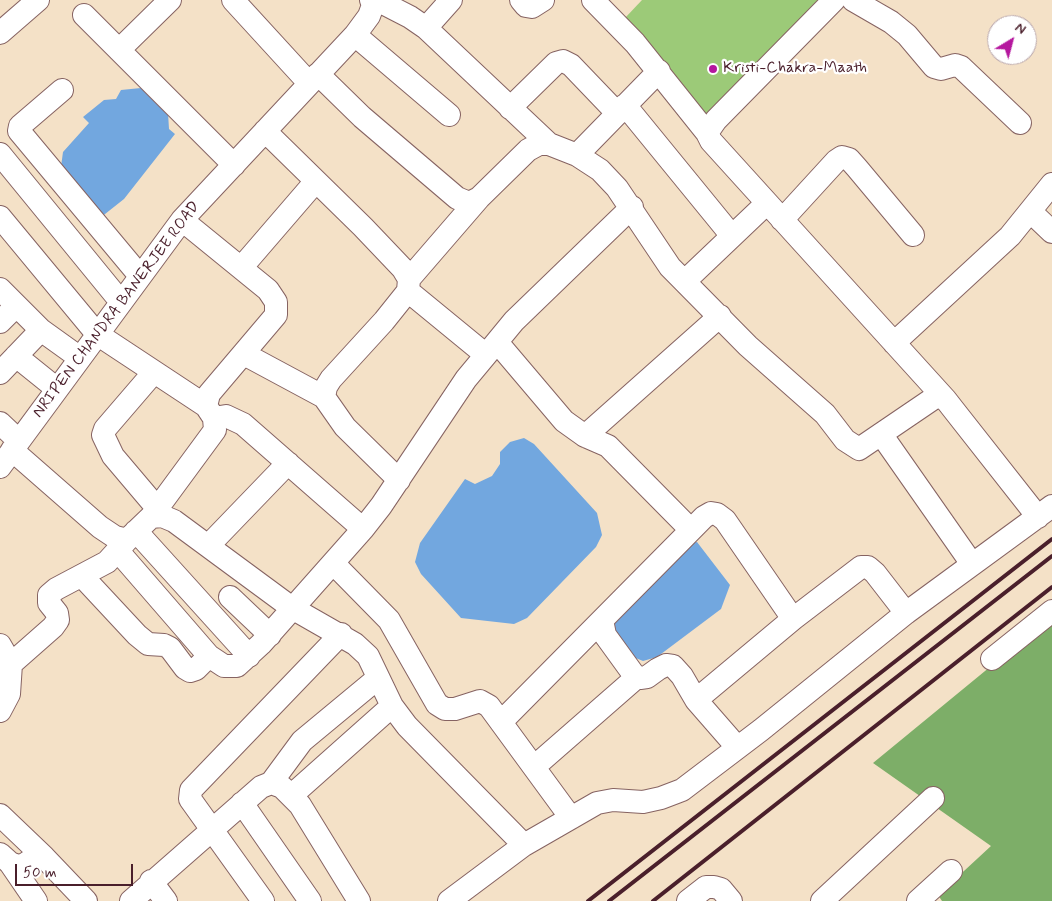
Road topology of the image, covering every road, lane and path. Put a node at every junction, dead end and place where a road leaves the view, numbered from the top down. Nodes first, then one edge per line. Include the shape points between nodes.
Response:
1 (38, 0) edge
2 (170, 0) edge
3 (233, 0) edge
4 (371, 0) edge
5 (377, 0) edge
6 (451, 0) edge
7 (521, 0) edge
8 (543, 0) edge
9 (593, 0) edge
10 (834, 0) edge
11 (853, 0) edge
12 (84, 15) dead end
13 (426, 28) junction
14 (0, 33) edge
15 (355, 35) junction
16 (119, 50) junction
17 (659, 71) junction
18 (313, 79) junction
19 (62, 90) dead end
20 (510, 108) junction
21 (621, 109) junction
22 (449, 115) dead end
23 (1020, 123) dead end
24 (266, 131) junction
25 (708, 133) junction
26 (549, 144) junction
27 (0, 154) edge
28 (577, 155) junction
29 (234, 165) junction
30 (316, 181) junction
31 (1052, 184) edge
32 (479, 198) junction
33 (767, 202) junction
34 (632, 207) junction
35 (1031, 212) junction
36 (0, 217) edge
37 (182, 220) junction
38 (782, 220) junction
39 (1052, 232) edge
40 (913, 235) dead end
41 (732, 236) junction
42 (241, 268) junction
43 (140, 276) junction
44 (684, 281) junction
45 (409, 285) junction
46 (0, 289) edge
47 (121, 302) junction
48 (16, 306) junction
49 (720, 316) junction
50 (0, 322) edge
51 (41, 330) junction
52 (97, 334) junction
53 (894, 343) junction
54 (491, 348) junction
55 (244, 354) junction
56 (16, 356) junction
57 (80, 358) junction
58 (154, 372) junction
59 (0, 373) edge
60 (57, 389) junction
61 (324, 397) junction
62 (946, 400) junction
63 (210, 412) junction
64 (0, 423) edge
65 (881, 434) junction
66 (585, 436) junction
67 (10, 453) edge
68 (288, 463) junction
69 (399, 480) junction
70 (1045, 511) edge
71 (138, 529) junction
72 (364, 529) junction
73 (691, 530) junction
74 (208, 546) junction
75 (333, 563) junction
76 (972, 564) junction
77 (82, 576) junction
78 (251, 578) junction
79 (230, 596) junction
80 (292, 608) junction
81 (1052, 611) edge
82 (211, 613) junction
83 (906, 613) junction
84 (602, 620) junction
85 (793, 620) junction
86 (341, 634) junction
87 (270, 635) junction
88 (6, 654) edge
89 (209, 656) junction
90 (249, 656) junction
91 (992, 659) dead end
92 (637, 677) junction
93 (378, 678) junction
94 (696, 700) junction
95 (392, 706) junction
96 (0, 711) edge
97 (502, 721) junction
98 (737, 747) junction
99 (534, 767) junction
100 (271, 783) junction
101 (292, 795) junction
102 (933, 798) dead end
103 (242, 804) junction
104 (0, 815) edge
105 (571, 818) junction
106 (213, 830) junction
107 (524, 845) junction
108 (44, 857) junction
109 (5, 859) edge
110 (952, 871) dead end
111 (151, 881) junction
112 (476, 893) edge
113 (36, 901) edge
114 (86, 901) edge
115 (131, 901) edge
116 (166, 901) edge
117 (263, 901) edge
118 (310, 901) edge
119 (359, 901) edge
120 (449, 901) edge
121 (688, 901) edge
122 (731, 901) edge
123 (822, 901) edge
124 (918, 901) edge

1 - 14 street
2 - 16 street
3 - 18 street
4 - 15 street, NRIPEN CHANDRA BANERJEE ROAD via 373,5 369,16
5 - 13 street
6 - 13 street
7 - 8 street via 532,7
9 - 17 street
10 - 25 street via 716,120
11 - 23 street via 907,35 934,68 961,67
12 - 16 street
13 - 20 street
15 - 18 street, NRIPEN CHANDRA BANERJEE ROAD
15 - 22 street
16 - 29 street
17 - 21 street
17 - 25 street
18 - 24 street, NRIPEN CHANDRA BANERJEE ROAD
18 - 32 street via 457,198 469,203
19 - 43 street via 20,126 19,131
20 - 21 street via 556,63 563,61
20 - 26 street
21 - 28 street
21 - 41 street
24 - 29 street, NRIPEN CHANDRA BANERJEE ROAD
24 - 30 street
25 - 33 street via 711,141
26 - 28 street
26 - 32 street via 539,144 528,150
27 - 47 street
28 - 34 street via 600,170
29 - 37 street, NRIPEN CHANDRA BANERJEE ROAD
30 - 42 street
30 - 45 street via 403,270
31 - 35 street
32 - 45 street
33 - 38 street
33 - 41 street
34 - 44 street via 661,255
34 - 54 street via 514,321
35 - 39 street
35 - 53 street via 997,248
36 - 52 street
37 - 42 street
37 - 43 street, NRIPEN CHANDRA BANERJEE ROAD
38 - 40 street via 842,157 849,159
38 - 53 street
41 - 44 street
42 - 55 street via 268,290 276,302 276,315
43 - 47 street, NRIPEN CHANDRA BANERJEE ROAD
44 - 49 street
45 - 54 street
45 - 61 street via 384,321 330,379
46 - 48 street
47 - 52 street, NRIPEN CHANDRA BANERJEE ROAD
48 - 50 street
48 - 51 street
49 - 65 street via 748,346 825,414 852,446 859,449
49 - 66 street
51 - 56 street
51 - 57 street
52 - 57 street, NRIPEN CHANDRA BANERJEE ROAD
52 - 58 street
53 - 62 street
54 - 66 street via 564,422
54 - 69 street via 425,438
55 - 61 street
55 - 63 street via 209,394
56 - 59 street
56 - 60 street
57 - 60 street, NRIPEN CHANDRA BANERJEE ROAD
58 - 63 street
58 - 71 street via 105,428 103,435
60 - 67 street, NRIPEN CHANDRA BANERJEE ROAD
61 - 69 street via 345,427
62 - 65 street via 937,396 929,399
62 - 70 street
63 - 68 street via 235,418
63 - 71 street via 215,430
64 - 67 street
65 - 76 street
66 - 73 street via 608,446
67 - 71 street via 115,537
68 - 72 street
68 - 74 street
69 - 72 street
70 - 76 street
71 - 74 street via 162,516
71 - 77 street via 107,562
71 - 82 street
71 - 89 street
72 - 75 street
73 - 84 street
73 - 85 street via 711,513 725,520
74 - 78 street
75 - 80 street
75 - 97 street via 390,620 436,704 445,709 455,709 480,702 490,706
76 - 83 street
77 - 88 street via 49,595 48,603 57,613 58,620 53,628
77 - 89 street via 137,636 148,644 170,648 190,672
78 - 79 street
78 - 80 street
79 - 82 street
79 - 87 street
80 - 86 street
80 - 87 street
81 - 91 street
82 - 90 street
83 - 85 street via 875,572 861,567
83 - 98 street
84 - 92 street via 605,635
84 - 97 street
85 - 94 street
86 - 93 street via 368,656
86 - 106 street via 191,790 190,799
87 - 90 street
88 - 96 street via 9,694
89 - 90 street via 224,666 237,666
92 - 94 street via 647,677 666,665 673,666
92 - 99 street
93 - 95 street
93 - 100 street via 302,740
94 - 98 street
95 - 101 street
95 - 107 street via 407,726
97 - 99 street
98 - 105 street via 682,790 643,802 613,800 597,803
99 - 105 street
100 - 101 street
100 - 103 street via 261,787
101 - 119 street
102 - 123 street
103 - 106 street
103 - 118 street
104 - 108 street
105 - 107 street
106 - 111 street
106 - 117 street
107 - 112 street
108 - 109 street via 35,857 25,864
108 - 114 street
109 - 113 street
110 - 124 street
111 - 115 street
111 - 116 street
112 - 120 street
121 - 122 street via 706,887 714,887

